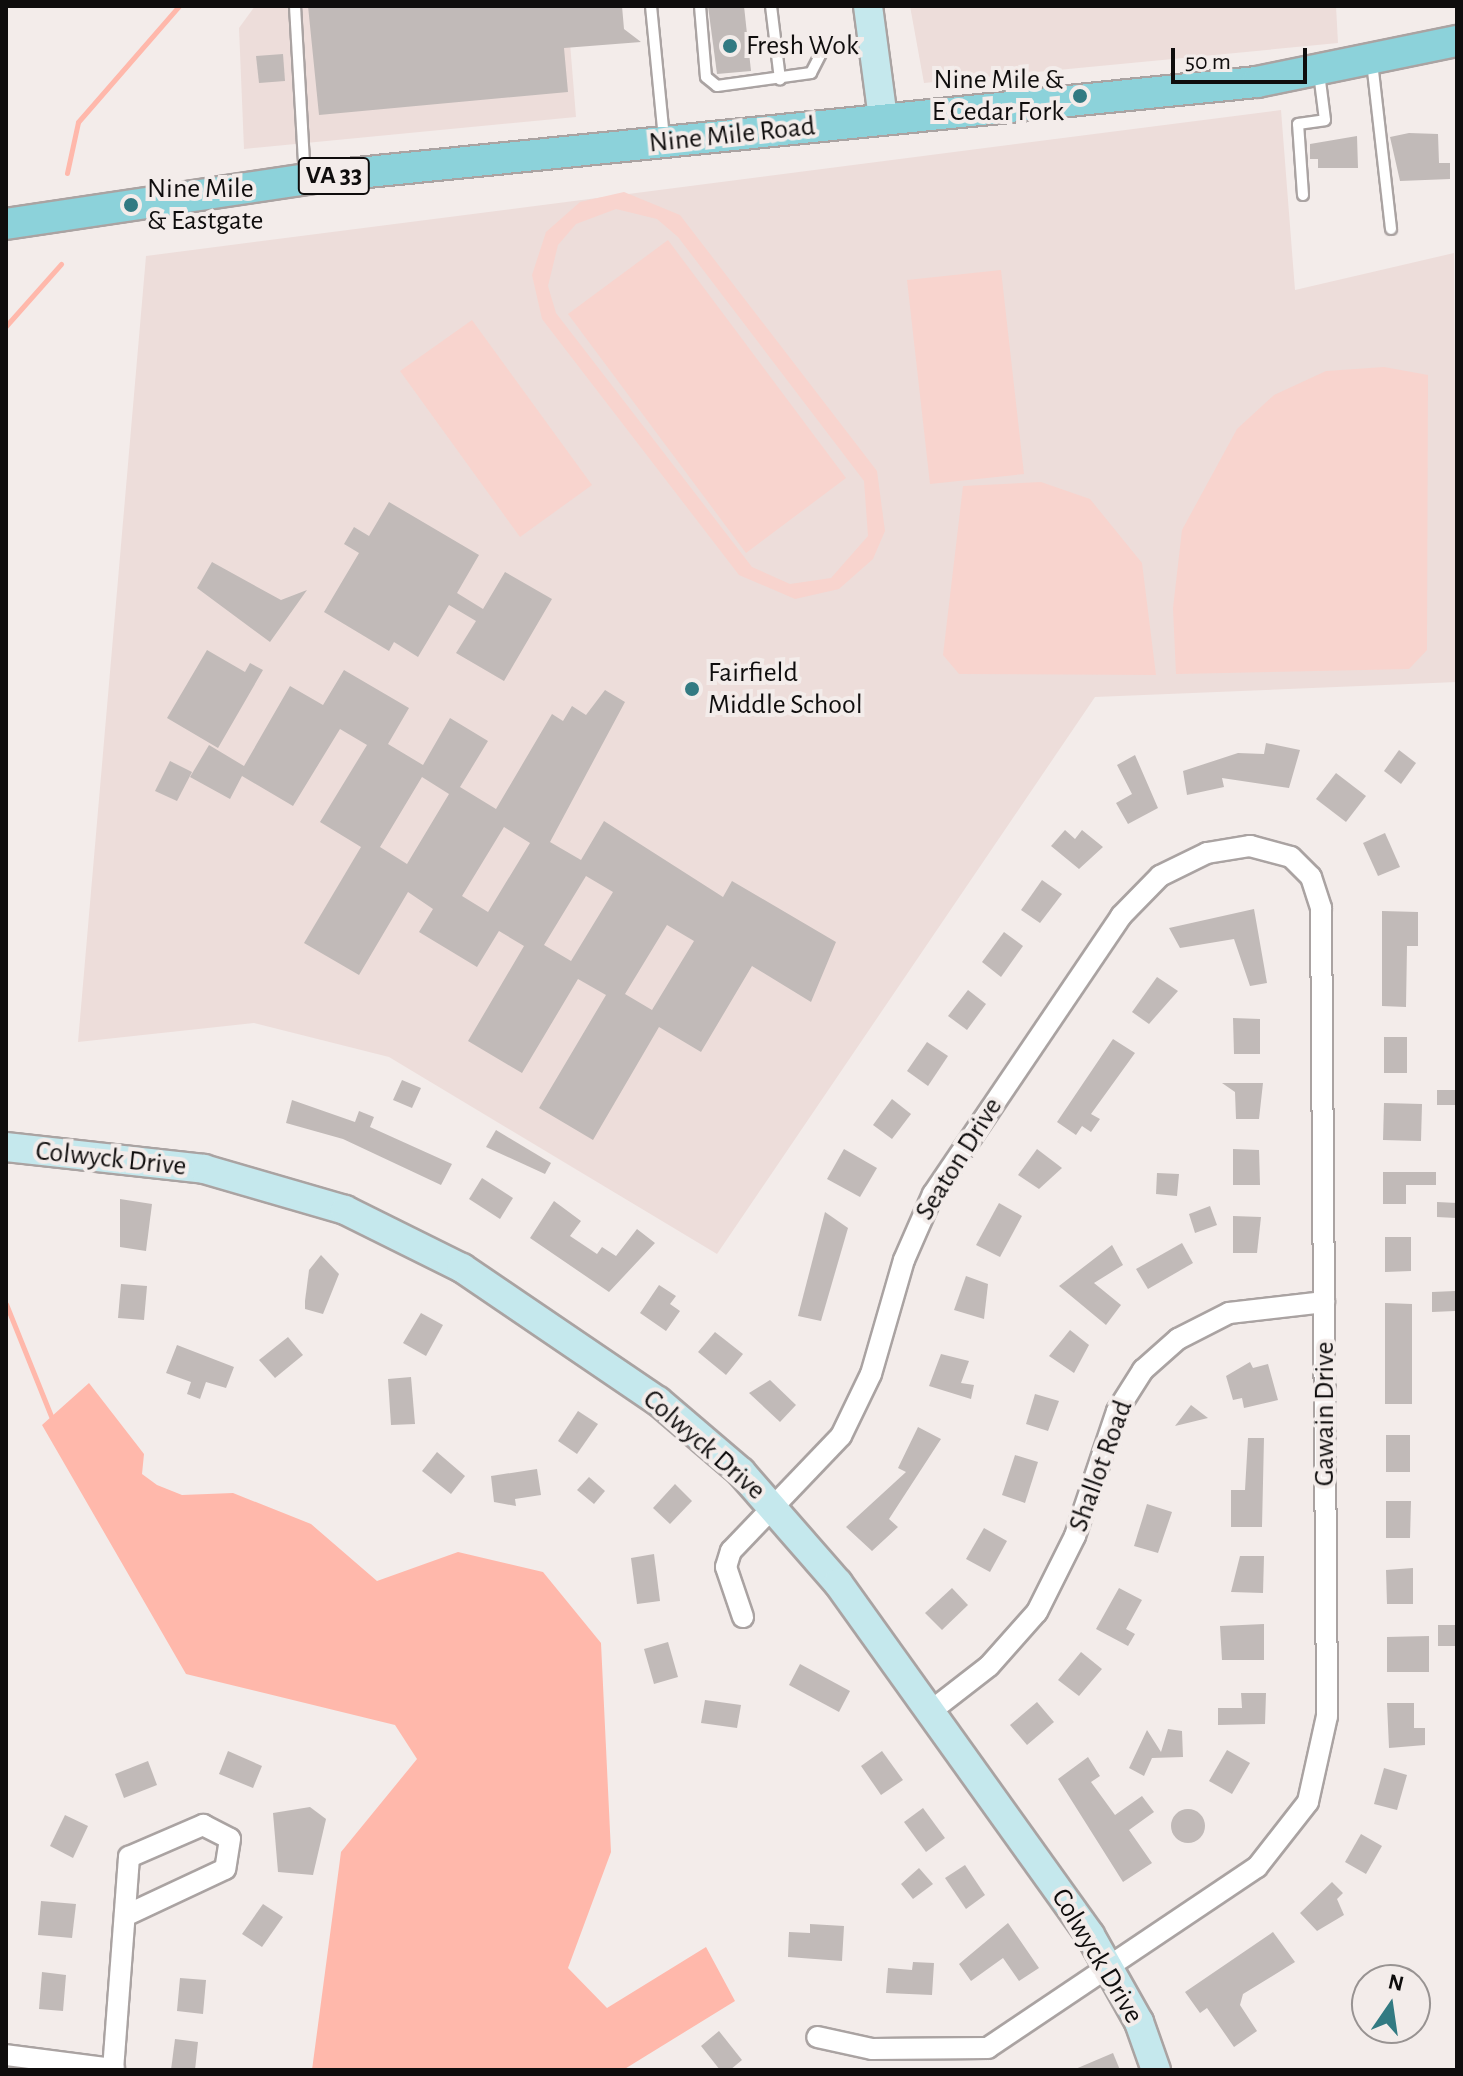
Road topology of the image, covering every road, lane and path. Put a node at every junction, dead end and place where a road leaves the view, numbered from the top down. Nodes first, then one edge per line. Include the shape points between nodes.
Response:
1 (295, 6) edge
2 (651, 6) edge
3 (700, 6) edge
4 (771, 6) edge
5 (868, 6) edge
6 (1457, 41) edge
7 (821, 53) dead end
8 (1372, 60) junction
9 (1319, 71) junction
10 (780, 79) junction
11 (883, 119) junction
12 (665, 141) junction
13 (305, 179) junction
14 (1303, 195) dead end
15 (6, 224) edge
16 (1391, 229) dead end
17 (1207, 853) joint
18 (6, 1147) edge
19 (1324, 1302) junction
20 (774, 1507) junction
21 (743, 1617) dead end
22 (931, 1711) junction
23 (131, 1913) junction
24 (1109, 1968) junction
25 (817, 2037) dead end
26 (6, 2055) edge
27 (114, 2070) edge
28 (1156, 2070) edge

1 - 13 lane
2 - 12 lane
3 - 10 lane via 706,77 717,86
4 - 10 lane
5 - 11 street
6 - 8 main road, Nine Mile Road / VA 33
7 - 10 lane via 811,73
8 - 9 main road, Nine Mile Road / VA 33
8 - 16 lane
9 - 11 main road, Nine Mile Road / VA 33
9 - 14 lane via 1325,120 1298,124
11 - 12 main road, Nine Mile Road / VA 33
12 - 13 main road, Nine Mile Road / VA 33
13 - 15 main road, Nine Mile Road / VA 33
17 - 19 street, Gawain Drive via 1273,849 1303,868 1317,893
17 - 20 street, Seaton Drive via 1160,876 1133,901 957,1154 908,1249 858,1406 820,1463
18 - 20 street, Colwyck Drive via 204,1169 313,1198 386,1227 462,1268 658,1401
19 - 22 street, Shallot Road via 1229,1313 1178,1339 1143,1370 1117,1411 1075,1536 1037,1612 989,1666
19 - 24 street, Gawain Drive via 1327,1716 1320,1770 1299,1819 1257,1867
20 - 21 street, Seaton Drive via 736,1543 726,1567
20 - 22 street, Colwyck Drive
22 - 24 street, Colwyck Drive
23 - 23 street via 225,1869 230,1839 203,1825 138,1848 127,1868
23 - 27 street
24 - 25 street, Gawain Drive via 988,2048 886,2050
24 - 28 street, Colwyck Drive
26 - 27 street

